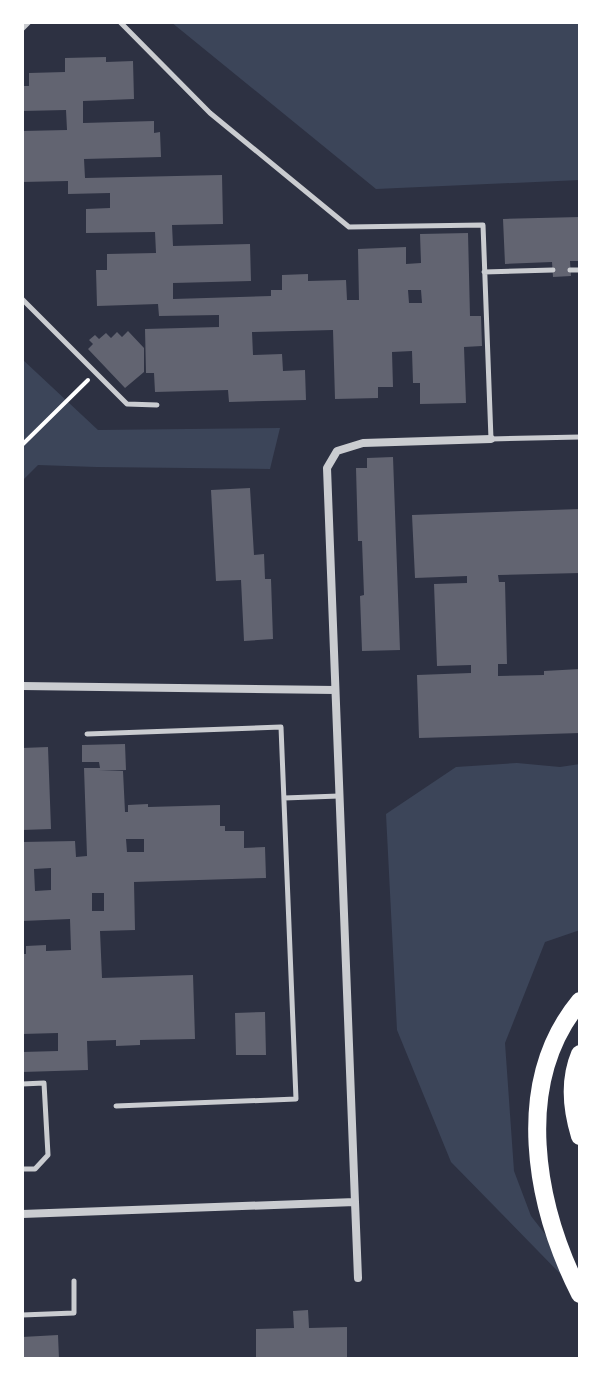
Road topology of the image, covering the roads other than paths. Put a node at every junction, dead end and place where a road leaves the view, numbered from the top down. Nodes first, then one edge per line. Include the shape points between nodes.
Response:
1 (29, 22) edge
2 (120, 22) edge
3 (22, 29) edge
4 (553, 270) dead end
5 (570, 270) dead end
6 (580, 270) edge
7 (484, 272) junction
8 (22, 299) edge
9 (157, 405) dead end
10 (580, 437) edge
11 (491, 439) junction
12 (22, 686) edge
13 (335, 690) junction
14 (87, 734) dead end
15 (340, 796) junction
16 (284, 798) junction
17 (580, 1001) edge
18 (580, 1054) edge
19 (22, 1084) edge
20 (116, 1106) dead end
21 (580, 1136) edge
22 (22, 1169) edge
23 (544, 1193) junction
24 (355, 1202) junction
25 (22, 1214) edge
26 (580, 1259) edge
27 (358, 1278) dead end
28 (74, 1281) dead end
29 (580, 1294) edge
30 (22, 1315) edge

1 - 3 lane
2 - 7 lane via 210,113 349,227 483,225
4 - 7 lane
5 - 6 lane
7 - 11 lane
8 - 9 lane via 127,404
10 - 11 lane
11 - 13 street via 363,443 337,451 327,468
12 - 13 street
13 - 15 street
14 - 16 lane via 281,727
15 - 16 lane
15 - 24 street
16 - 20 lane via 296,1099
17 - 23 highway via 558,1032 544,1069 537,1151
18 - 21 highway via 572,1093
19 - 22 lane via 44,1083 48,1155 35,1169
23 - 26 highway
23 - 29 highway
24 - 25 street
24 - 27 street
28 - 30 lane via 74,1313

